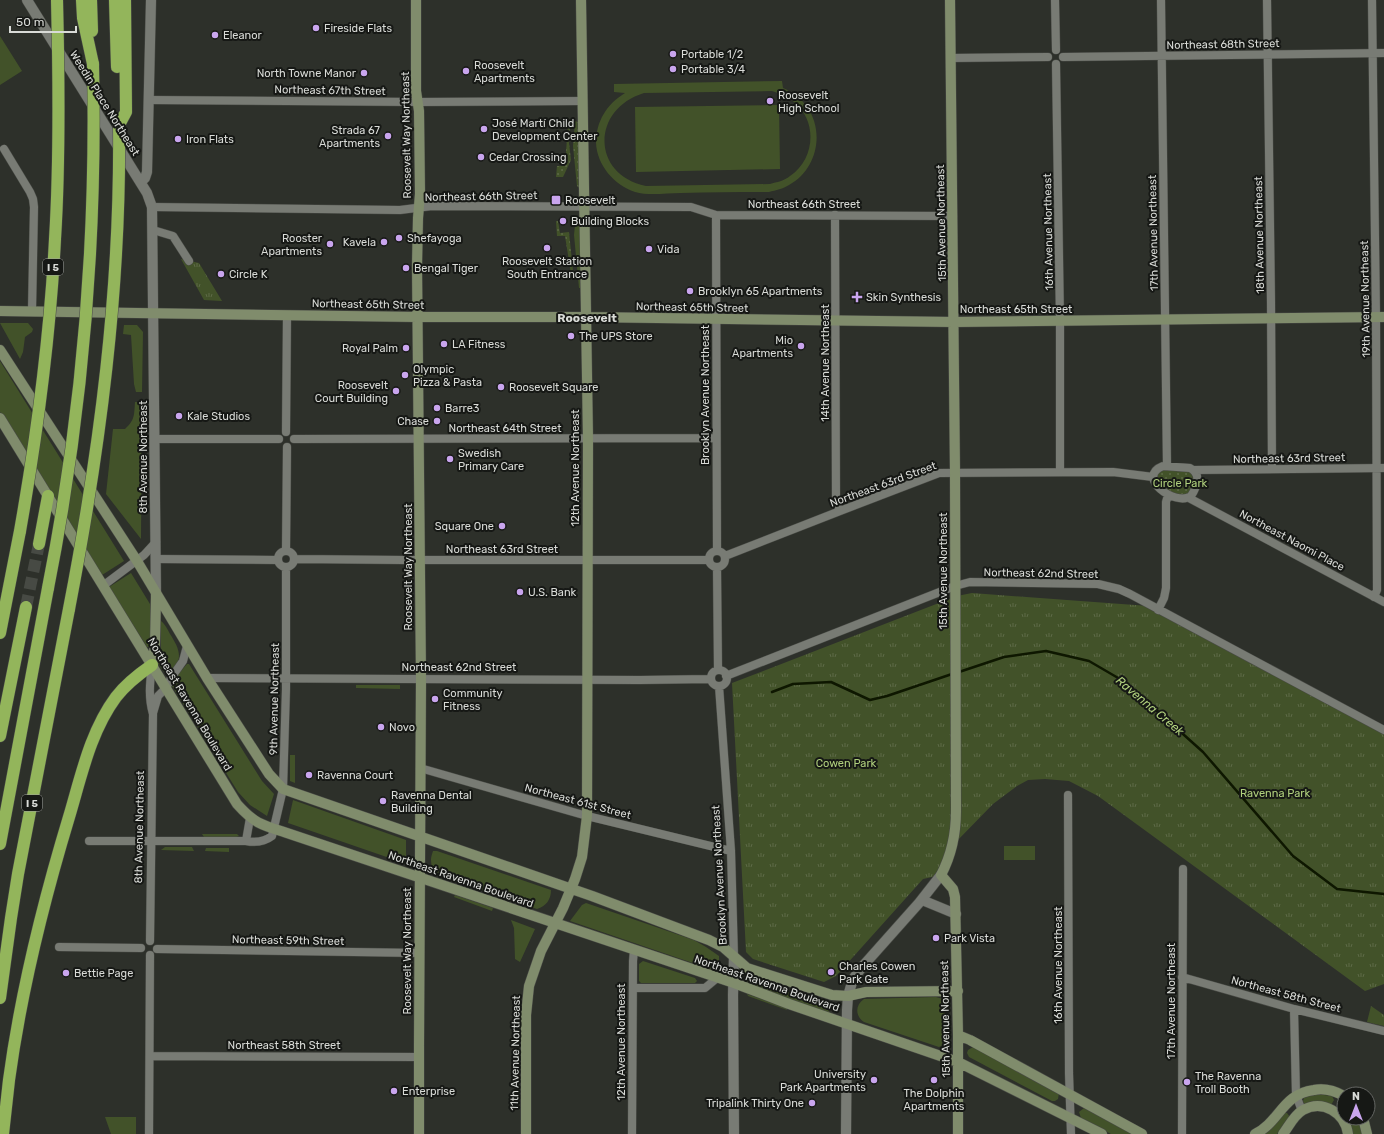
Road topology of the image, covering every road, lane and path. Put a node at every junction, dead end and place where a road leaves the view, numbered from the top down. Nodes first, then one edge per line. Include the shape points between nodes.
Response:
1 (26, 0) edge
2 (57, 0) edge
3 (82, 0) edge
4 (91, 0) edge
5 (115, 0) edge
6 (125, 0) edge
7 (151, 0) edge
8 (416, 0) edge
9 (581, 0) edge
10 (950, 0) edge
11 (1055, 0) edge
12 (1161, 0) edge
13 (1267, 0) edge
14 (1372, 0) edge
15 (1056, 50) junction
16 (1372, 53) junction
17 (1384, 53) edge
18 (1268, 55) junction
19 (1162, 56) junction
20 (1048, 57) junction
21 (1063, 57) junction
22 (951, 58) junction
23 (93, 64) junction
24 (1056, 64) junction
25 (149, 100) junction
26 (582, 101) junction
27 (418, 102) junction
28 (119, 125) junction
29 (148, 147) junction
30 (4, 150) dead end
31 (131, 167) junction
32 (140, 182) junction
33 (151, 203) junction
34 (584, 206) junction
35 (419, 208) junction
36 (716, 215) junction
37 (835, 215) junction
38 (953, 216) junction
39 (153, 230) junction
40 (189, 261) dead end
41 (0, 311) edge
42 (32, 311) junction
43 (154, 314) junction
44 (287, 315) junction
45 (418, 317) junction
46 (586, 317) junction
47 (1380, 317) edge
48 (1271, 318) junction
49 (717, 319) junction
50 (1166, 320) junction
51 (836, 321) junction
52 (1060, 321) junction
53 (954, 322) junction
54 (0, 350) edge
55 (0, 418) edge
56 (286, 432) junction
57 (716, 438) junction
58 (155, 439) junction
59 (279, 439) junction
60 (294, 439) junction
61 (419, 439) junction
62 (588, 439) junction
63 (286, 447) junction
64 (1167, 466) junction
65 (1380, 468) edge
66 (1272, 469) junction
67 (1194, 470) junction
68 (1060, 472) junction
69 (955, 473) junction
70 (1153, 477) junction
71 (1168, 495) junction
72 (48, 496) junction
73 (1189, 498) junction
74 (840, 511) junction
75 (156, 542) junction
76 (39, 544) tunnel mouth
77 (286, 551) junction
78 (717, 551) junction
79 (725, 556) junction
80 (156, 559) junction
81 (295, 559) junction
82 (278, 560) junction
83 (420, 560) junction
84 (588, 560) junction
85 (709, 560) junction
86 (137, 561) junction
87 (717, 567) junction
88 (286, 568) junction
89 (104, 586) junction
90 (955, 586) junction
91 (156, 595) junction
92 (1374, 597) junction
93 (1384, 602) edge
94 (26, 607) tunnel mouth
95 (1158, 610) junction
96 (0, 633) edge
97 (187, 646) junction
98 (152, 665) junction
99 (718, 670) junction
100 (726, 676) junction
101 (207, 678) junction
102 (286, 678) junction
103 (421, 678) junction
104 (587, 679) junction
105 (710, 679) junction
106 (719, 686) junction
107 (166, 688) junction
108 (152, 714) junction
109 (1384, 730) edge
110 (0, 736) edge
111 (420, 768) junction
112 (283, 789) junction
113 (1068, 796) dead end
114 (587, 816) junction
115 (250, 818) junction
116 (275, 829) junction
117 (420, 836) junction
118 (89, 841) dead end
119 (151, 841) junction
120 (246, 841) junction
121 (0, 844) edge
122 (731, 851) junction
123 (1183, 869) dead end
124 (941, 875) junction
125 (420, 877) junction
126 (571, 889) junction
127 (922, 900) junction
128 (563, 908) joint
129 (956, 914) junction
130 (555, 924) junction
131 (150, 941) junction
132 (59, 947) dead end
133 (141, 948) junction
134 (157, 949) junction
135 (634, 950) junction
136 (419, 953) junction
137 (150, 955) junction
138 (734, 957) junction
139 (1182, 977) junction
140 (716, 978) junction
141 (734, 983) junction
142 (633, 988) junction
143 (958, 991) junction
144 (848, 996) junction
145 (0, 998) edge
146 (1294, 1009) junction
147 (846, 1024) junction
148 (1384, 1031) edge
149 (958, 1035) junction
150 (150, 1056) junction
151 (418, 1057) junction
152 (958, 1062) junction
153 (1336, 1092) edge
154 (1069, 1094) junction
155 (1296, 1095) junction
156 (1302, 1110) junction
157 (1071, 1117) junction
158 (4, 1134) edge
159 (149, 1134) edge
160 (419, 1134) edge
161 (526, 1134) edge
162 (632, 1134) edge
163 (734, 1134) edge
164 (846, 1134) edge
165 (958, 1134) edge
166 (1070, 1134) edge
167 (1102, 1134) edge
168 (1142, 1134) edge
169 (1182, 1134) edge
170 (1255, 1134) edge
171 (1283, 1134) edge
172 (1348, 1134) edge

1 - 31 street, Weedin Place Northeast
2 - 96 highway, I 5, bridge via 59,156 53,276 39,410 20,531
3 - 23 highway via 83,18
4 - 23 highway
5 - 28 highway, I 5
6 - 28 highway via 126,112
7 - 25 street
8 - 27 main road, Roosevelt Way Northeast
9 - 26 main road, 12th Avenue Northeast
10 - 22 main road, 15th Avenue Northeast
11 - 15 street
12 - 19 street, 17th Avenue Northeast
13 - 18 street, 18th Avenue Northeast
14 - 16 street, 19th Avenue Northeast
15 - 20 street via 1051,51
15 - 21 street via 1060,51
16 - 17 street, Northeast 68th Street
16 - 18 street, Northeast 68th Street
16 - 47 street, 19th Avenue Northeast
18 - 19 street, Northeast 68th Street
18 - 48 street, 18th Avenue Northeast
19 - 21 street, Northeast 68th Street
19 - 50 street, 17th Avenue Northeast
20 - 22 street
20 - 24 street via 1050,62
21 - 24 street
22 - 38 main road, 15th Avenue Northeast
23 - 121 highway, bridge via 94,177 91,253 78,403 68,478
24 - 52 street, 16th Avenue Northeast
25 - 27 street, Northeast 67th Street
25 - 29 street
26 - 27 street, Northeast 67th Street
26 - 34 main road, 12th Avenue Northeast
27 - 35 main road, Roosevelt Way Northeast
28 - 145 highway, I 5, bridge via 116,240 109,347 96,461 18,874
29 - 31 street via 143,158
29 - 32 street via 147,175
30 - 42 street via 33,199
31 - 32 street, Weedin Place Northeast
32 - 33 street, Weedin Place Northeast
33 - 35 street, Northeast 66th Street via 400,210
33 - 39 street, 8th Avenue Northeast
34 - 35 street, Northeast 66th Street
34 - 36 street, Northeast 66th Street via 691,207
34 - 46 main road, 12th Avenue Northeast
35 - 45 main road, Roosevelt Way Northeast
36 - 37 street, Northeast 66th Street
36 - 49 street, Brooklyn Avenue Northeast
37 - 38 street, Northeast 66th Street
37 - 51 street, 14th Avenue Northeast
38 - 53 main road, 15th Avenue Northeast
39 - 40 street via 173,236
39 - 43 street, 8th Avenue Northeast
41 - 42 main road, Northeast 65th Street
42 - 43 main road, Northeast 65th Street
43 - 44 main road, Northeast 65th Street
43 - 58 street, 8th Avenue Northeast
44 - 45 main road, Northeast 65th Street
44 - 56 street
45 - 46 main road, Northeast 65th Street
45 - 61 main road, Roosevelt Way Northeast
46 - 49 main road, Northeast 65th Street
46 - 62 main road, 12th Avenue Northeast
47 - 48 main road, Northeast 65th Street
47 - 65 street, 19th Avenue Northeast
48 - 50 main road, Northeast 65th Street
48 - 66 street, 18th Avenue Northeast
49 - 51 main road, Northeast 65th Street
49 - 57 street, Brooklyn Avenue Northeast
50 - 52 main road, Northeast 65th Street
50 - 64 street, 17th Avenue Northeast
51 - 53 main road, Northeast 65th Street
51 - 74 street, 14th Avenue Northeast via 836,501
52 - 53 main road, Northeast 65th Street
52 - 68 street, 16th Avenue Northeast
53 - 69 main road, 15th Avenue Northeast
54 - 86 main road, Northeast Ravenna Boulevard
55 - 72 main road, Northeast Ravenna Boulevard
56 - 59 street via 281,434
56 - 60 street via 292,434
57 - 62 street, Northeast 64th Street
57 - 78 street, Brooklyn Avenue Northeast
58 - 59 street
58 - 75 street, 8th Avenue Northeast
59 - 63 street
60 - 61 street, Northeast 64th Street
60 - 63 street via 291,445
61 - 62 street, Northeast 64th Street
61 - 83 main road, Roosevelt Way Northeast
62 - 84 main road, 12th Avenue Northeast
63 - 77 street
64 - 67 street
64 - 70 street via 1157,469
65 - 66 street, Northeast 63rd Street
65 - 92 street, 19th Avenue Northeast via 1377,590
66 - 67 street, Northeast 63rd Street
67 - 73 street via 1198,482
68 - 69 street, Northeast 63rd Street
68 - 70 street, Northeast 63rd Street via 1112,472
69 - 74 street, Northeast 63rd Street via 939,473
69 - 90 main road, 15th Avenue Northeast
70 - 71 street via 1155,483
71 - 73 street
71 - 95 street via 1166,588
72 - 76 highway
72 - 89 main road, Northeast Ravenna Boulevard
73 - 92 street, Northeast Naomi Place
74 - 79 street, Northeast 63rd Street
75 - 80 street, 8th Avenue Northeast
75 - 86 street
77 - 81 street via 293,554
77 - 82 street via 281,553
78 - 79 street
78 - 85 street via 711,553
79 - 87 street via 724,564
80 - 82 street
80 - 91 street, 8th Avenue Northeast
81 - 83 street, Northeast 63rd Street
81 - 88 street via 292,566
82 - 88 street via 280,566
83 - 84 street, Northeast 63rd Street
83 - 103 main road, Roosevelt Way Northeast
84 - 85 street, Northeast 63rd Street
84 - 104 main road, 12th Avenue Northeast
85 - 87 street via 711,565
86 - 89 street
86 - 91 main road, Northeast Ravenna Boulevard
87 - 99 street
88 - 102 street, 9th Avenue Northeast
89 - 98 main road, Northeast Ravenna Boulevard
90 - 95 street, Northeast 62nd Street via 970,582 1098,584 1119,589
90 - 100 street, Northeast 62nd Street
90 - 124 main road, 15th Avenue Northeast via 956,811 954,844
91 - 97 main road, Northeast Ravenna Boulevard
91 - 98 main road, 8th Avenue Northeast
92 - 93 street, Northeast Naomi Place
94 - 110 highway
95 - 109 street, Northeast 62nd Street
97 - 101 main road, Northeast Ravenna Boulevard
97 - 107 street, 8th Avenue Northeast via 183,661
98 - 107 main road, Northeast Ravenna Boulevard
98 - 108 street, 8th Avenue Northeast via 149,686
98 - 158 highway via 135,677 117,696 100,724 86,761 55,862 22,1003 9,1080
99 - 100 street
99 - 105 street via 712,673
100 - 106 street via 726,682
101 - 102 street, Northeast 62nd Street
101 - 112 main road, Northeast Ravenna Boulevard via 269,774
102 - 103 street, Northeast 62nd Street
102 - 112 street, 9th Avenue Northeast
103 - 104 street, Northeast 62nd Street
103 - 111 main road, Roosevelt Way Northeast
104 - 105 street, Northeast 62nd Street
104 - 114 main road, 12th Avenue Northeast
105 - 106 street via 714,685
106 - 122 street, Brooklyn Avenue Northeast
107 - 108 street, 8th Avenue Northeast via 158,696
107 - 115 main road, Northeast Ravenna Boulevard via 238,804
108 - 119 street, 8th Avenue Northeast
111 - 114 street, Northeast 61st Street
111 - 117 main road, Roosevelt Way Northeast
112 - 116 street, 9th Avenue Northeast
112 - 117 main road, Northeast Ravenna Boulevard
113 - 154 street, 16th Avenue Northeast
114 - 122 street, Northeast 61st Street
114 - 126 main road, 12th Avenue Northeast via 582,857
115 - 116 main road, Northeast Ravenna Boulevard
115 - 120 street
116 - 120 street via 267,840
116 - 125 main road, Northeast Ravenna Boulevard
117 - 125 main road, Roosevelt Way Northeast
117 - 126 main road, Northeast Ravenna Boulevard
118 - 119 street
119 - 120 street
119 - 131 street, 8th Avenue Northeast
122 - 138 street, Brooklyn Avenue Northeast
123 - 139 street, 17th Avenue Northeast
124 - 127 street
124 - 129 main road, 15th Avenue Northeast via 953,889
125 - 130 main road, Northeast Ravenna Boulevard
125 - 136 main road, Roosevelt Way Northeast
126 - 128 main road, 12th Avenue Northeast
126 - 138 main road, Northeast Ravenna Boulevard via 710,940
127 - 129 street
127 - 144 street via 862,967 853,979
128 - 130 main road, 11th Avenue Northeast
129 - 143 main road, 15th Avenue Northeast
130 - 135 main road, Northeast Ravenna Boulevard
130 - 161 main road, 11th Avenue Northeast via 541,951 528,986
131 - 133 street via 144,942
131 - 134 street via 156,943
132 - 133 street
133 - 137 street via 141,951
134 - 136 street, Northeast 59th Street
134 - 137 street via 156,953
135 - 140 main road, Northeast Ravenna Boulevard
135 - 142 street, 12th Avenue Northeast
136 - 151 main road, Roosevelt Way Northeast
137 - 150 street
138 - 141 street, Brooklyn Avenue Northeast
138 - 144 main road, Northeast Ravenna Boulevard via 743,966 757,972 823,993
139 - 146 street, Northeast 58th Street
139 - 169 street, 17th Avenue Northeast
140 - 141 main road, Northeast Ravenna Boulevard
140 - 142 street via 705,988
141 - 147 main road, Northeast Ravenna Boulevard
141 - 163 street, Brooklyn Avenue Northeast
142 - 162 street, 12th Avenue Northeast
143 - 144 main road, Northeast Ravenna Boulevard via 866,992
143 - 149 main road, 15th Avenue Northeast
144 - 147 street
146 - 148 street, Northeast 58th Street
146 - 155 street
147 - 152 main road, Northeast Ravenna Boulevard
147 - 164 street
149 - 152 main road, 15th Avenue Northeast
149 - 154 main road
150 - 151 street, Northeast 58th Street
150 - 159 street
151 - 160 main road, Roosevelt Way Northeast
152 - 157 main road, Northeast Ravenna Boulevard
152 - 165 main road, 15th Avenue Northeast
153 - 155 main road via 1319,1089
154 - 157 street, 16th Avenue Northeast
154 - 168 main road
155 - 156 street
155 - 170 main road via 1270,1123
156 - 171 main road
156 - 172 main road via 1318,1106 1335,1111 1346,1124
157 - 166 street, 16th Avenue Northeast
157 - 167 main road, Northeast Ravenna Boulevard

